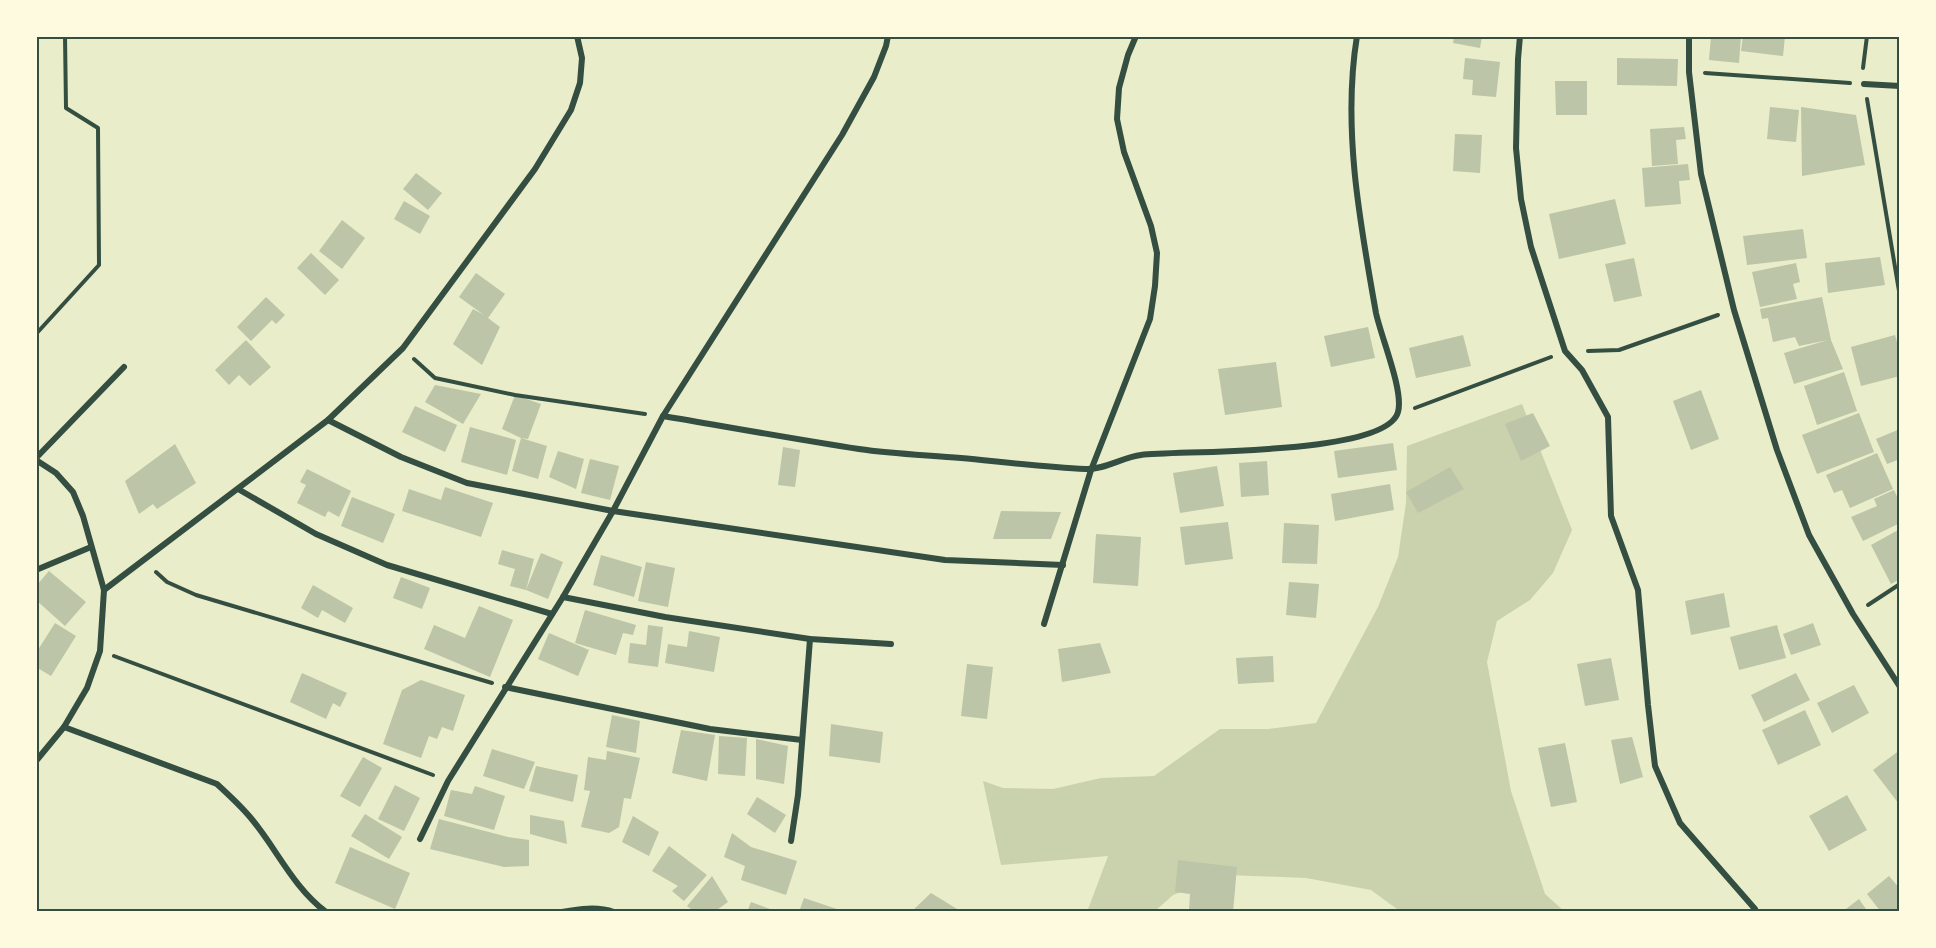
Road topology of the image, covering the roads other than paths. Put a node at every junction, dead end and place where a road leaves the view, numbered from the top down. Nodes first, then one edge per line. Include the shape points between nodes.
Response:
1 (577, 36) edge
2 (888, 36) edge
3 (1136, 36) edge
4 (1357, 36) edge
5 (1520, 36) edge
6 (1689, 36) edge
7 (1864, 84) road end
8 (1900, 86) edge
9 (124, 367) dead end
10 (663, 416) junction
11 (328, 420) junction
12 (36, 459) edge
13 (1091, 470) junction
14 (238, 489) junction
15 (613, 511) junction
16 (91, 548) junction
17 (1063, 565) junction
18 (36, 570) edge
19 (104, 590) junction
20 (563, 597) junction
21 (552, 614) junction
22 (1044, 624) dead end
23 (810, 639) junction
24 (891, 644) dead end
25 (505, 687) junction
26 (1900, 687) edge
27 (64, 727) junction
28 (802, 740) junction
29 (36, 761) edge
30 (420, 839) dead end
31 (791, 841) dead end
32 (1755, 909) dead end
33 (326, 912) edge
34 (562, 912) edge
35 (614, 912) edge

1 - 11 street via 582,58 580,83 571,110 535,170 403,348
2 - 10 street via 874,77 842,135
3 - 13 street via 1119,88 1117,119 1124,152 1151,226 1157,253 1155,286 1150,319
4 - 13 street via 1352,129 1361,229 1377,317 1399,400 1398,415 1380,430 1358,438 1301,447 1138,455
5 - 32 street via 1516,148 1521,199 1565,351 1582,370 1608,417 1611,516 1638,590 1655,766 1680,823
6 - 26 street via 1689,72 1701,174 1734,310 1777,450 1809,535
7 - 8 street
9 - 12 street
10 - 13 street via 862,449
10 - 15 street
11 - 14 street
11 - 15 street via 401,457 467,483
12 - 16 street via 73,492
13 - 17 street
14 - 19 street
14 - 21 street via 316,534 387,565
15 - 17 street via 945,560
15 - 20 street
16 - 18 street
16 - 19 street
17 - 22 street
19 - 27 street via 100,651 87,688
20 - 21 street
20 - 23 street
21 - 25 street
23 - 24 street
23 - 28 street
25 - 28 street via 710,729
25 - 30 street via 448,781
27 - 29 street
27 - 33 street via 217,784 252,818 298,886
28 - 31 street
34 - 35 street via 604,908

